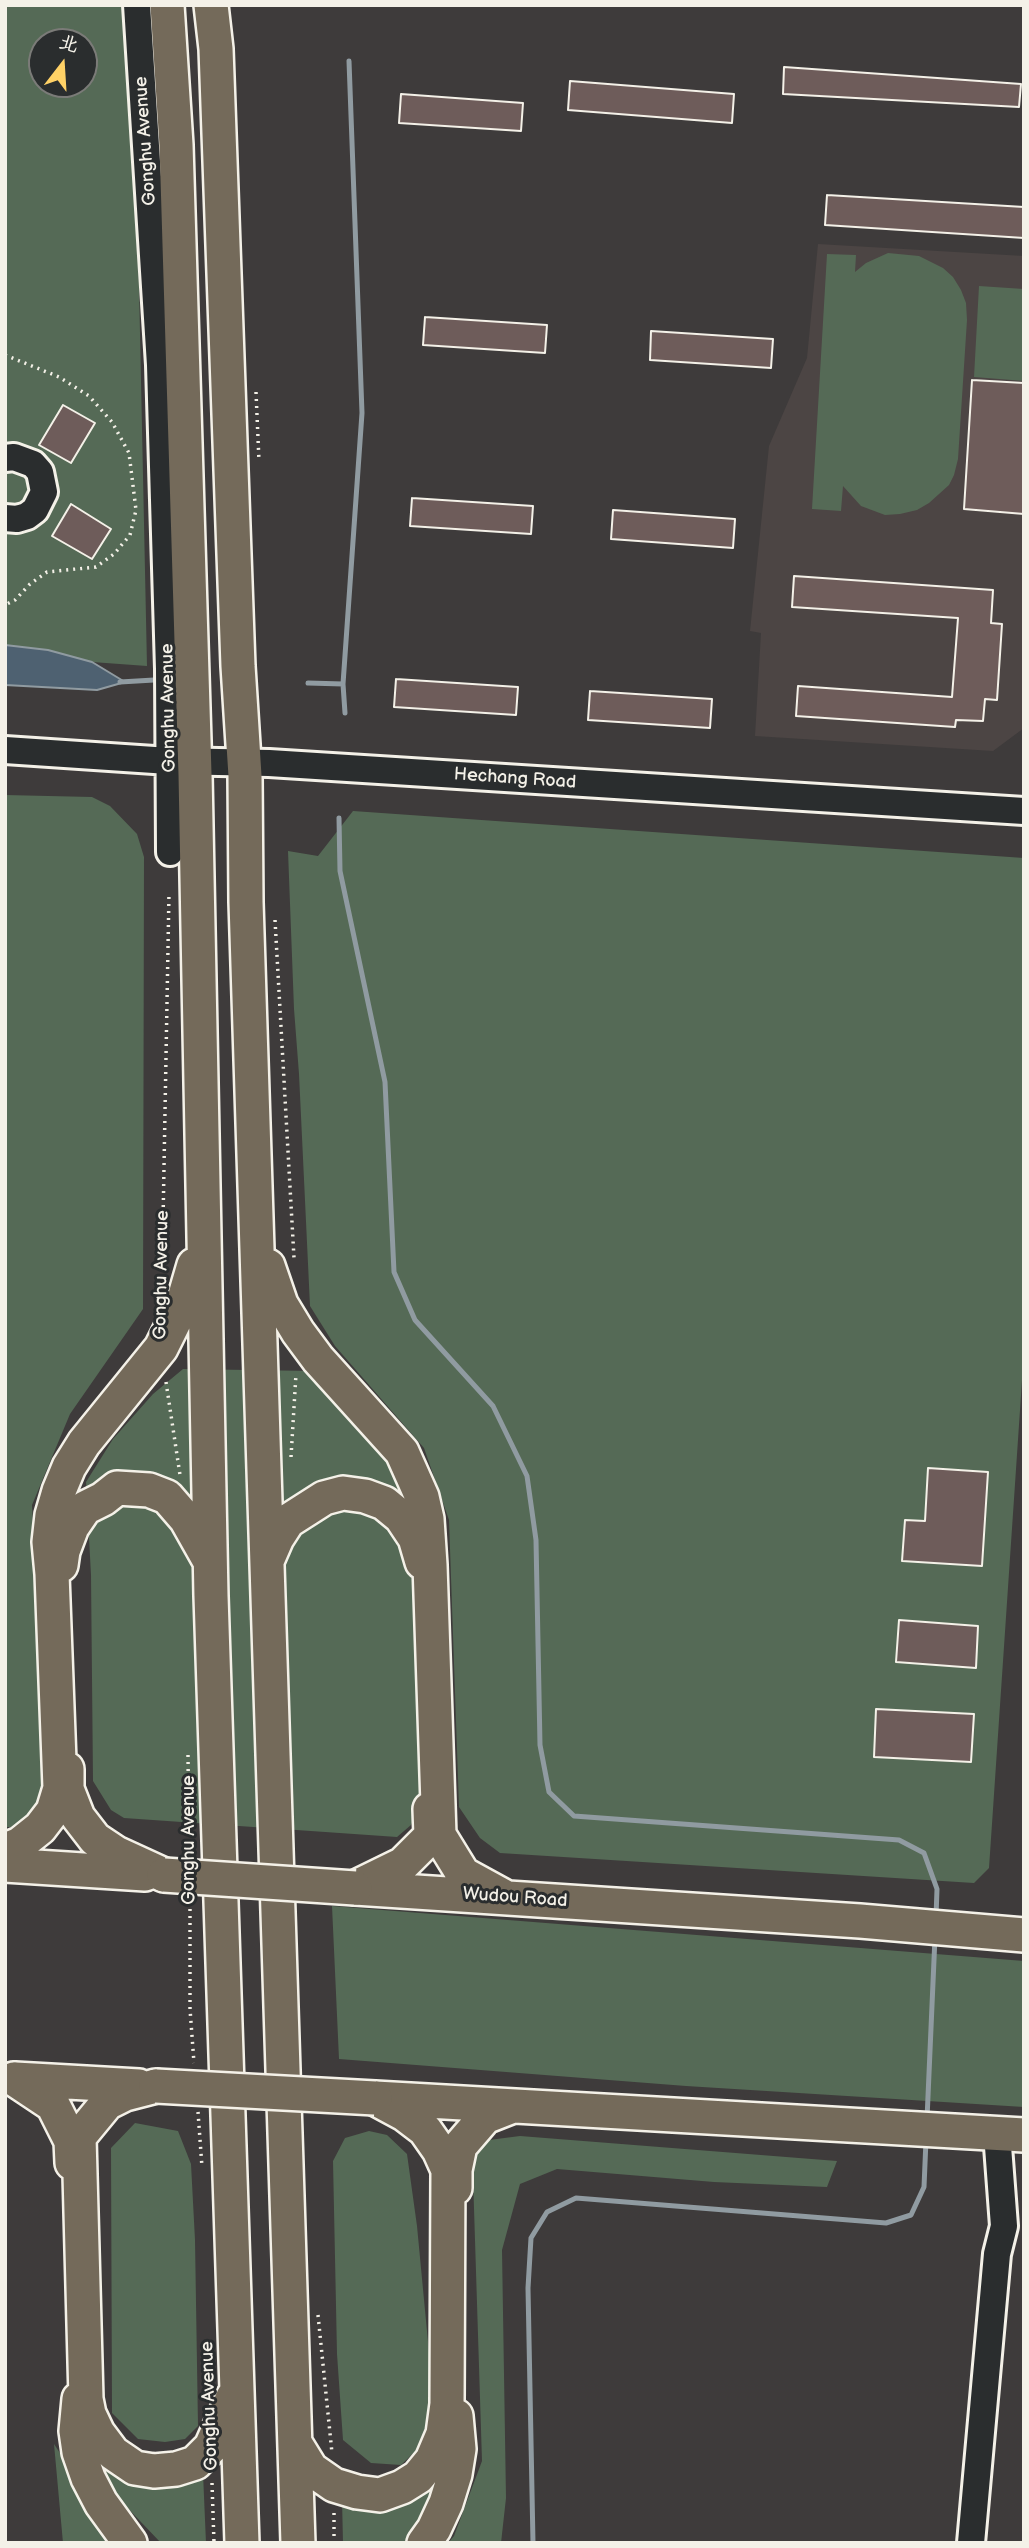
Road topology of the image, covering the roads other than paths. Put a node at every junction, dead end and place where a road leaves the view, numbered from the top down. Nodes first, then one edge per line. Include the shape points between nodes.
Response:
1 (137, 5) edge
2 (167, 5) edge
3 (211, 5) edge
4 (5, 458) edge
5 (5, 518) edge
6 (5, 750) edge
7 (5, 762) edge
8 (182, 767) junction
9 (244, 769) junction
10 (1024, 811) edge
11 (1024, 818) edge
12 (170, 852) road end
13 (202, 1228) junction
14 (257, 1230) junction
15 (210, 1563) junction
16 (266, 1563) junction
17 (5, 1850) edge
18 (5, 1865) edge
19 (177, 1868) junction
20 (355, 1888) junction
21 (505, 1897) junction
22 (1024, 1936) edge
23 (10, 2079) edge
24 (156, 2086) junction
25 (375, 2098) junction
26 (514, 2105) junction
27 (1011, 2134) edge
28 (237, 2388) junction
29 (295, 2443) junction
30 (130, 2543) edge
31 (242, 2543) edge
32 (298, 2543) edge
33 (424, 2543) edge
34 (971, 2543) edge

1 - 8 street, Gonghu Avenue via 160,365 169,669
2 - 8 main road, Gonghu Avenue via 177,159
3 - 9 main road
4 - 5 street via 33,464 40,472 44,492 27,516
6 - 8 street, Hechang Road
7 - 8 street, Hechang Road
8 - 9 street, Hechang Road
8 - 12 street, Gonghu Avenue
8 - 13 main road, Gonghu Avenue
9 - 10 street, Hechang Road
9 - 11 street, Hechang Road
9 - 14 main road
13 - 15 main road, Gonghu Avenue
13 - 17 main road via 182,1306 161,1348 83,1443 59,1492 49,1542 60,1788 53,1811 40,1828
14 - 16 main road
14 - 21 main road via 281,1304 318,1359 402,1451 422,1497 428,1519 439,1835 463,1874
15 - 19 main road via 186,1519 167,1497 149,1490 117,1488 85,1508 72,1527 60,1577 67,1789 78,1817 95,1839 116,1853
15 - 28 main road, Gonghu Avenue
16 - 20 main road via 288,1521 324,1498 344,1493 384,1503 401,1517 415,1538 422,1562 431,1836 403,1864
16 - 29 main road
18 - 19 main road, Wudou Road
19 - 20 main road, Wudou Road, bridge
20 - 21 main road, Wudou Road
21 - 22 main road, Wudou Road
23 - 24 main road
23 - 30 main road via 53,2105 71,2141 79,2452 101,2503
24 - 25 main road, bridge
24 - 28 main road via 107,2103 79,2137 89,2414 113,2453 135,2468 176,2469 195,2463 211,2447
25 - 26 main road
25 - 29 main road via 425,2130 448,2171 443,2434 432,2460 418,2477 380,2495 334,2485 311,2469
26 - 27 main road
26 - 33 main road via 485,2117 472,2130 460,2146 455,2170 459,2449 446,2503
27 - 34 street
28 - 31 main road, Gonghu Avenue
29 - 32 main road

